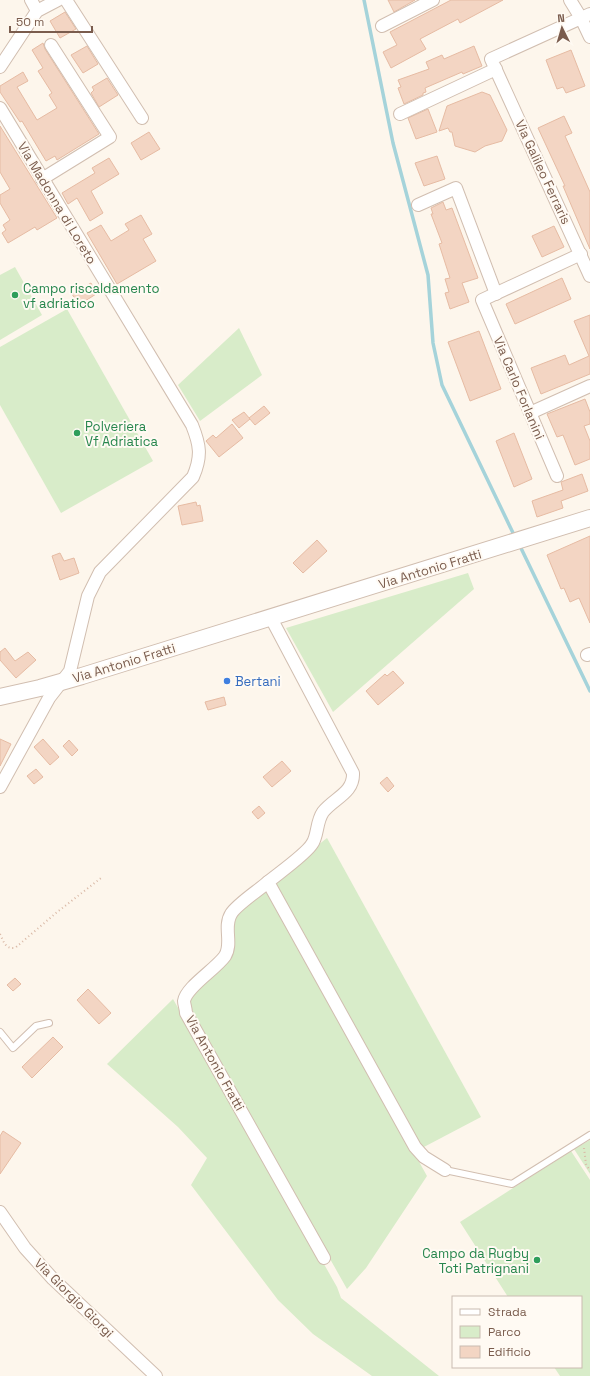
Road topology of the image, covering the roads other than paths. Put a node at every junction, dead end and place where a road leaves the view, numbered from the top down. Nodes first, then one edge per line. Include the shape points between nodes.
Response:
1 (31, 0) edge
2 (58, 0) edge
3 (66, 0) edge
4 (433, 0) edge
5 (570, 0) edge
6 (37, 12) junction
7 (586, 16) edge
8 (382, 26) dead end
9 (590, 37) edge
10 (51, 45) dead end
11 (0, 67) edge
12 (496, 69) junction
13 (0, 108) edge
14 (400, 114) dead end
15 (142, 118) dead end
16 (42, 180) junction
17 (418, 205) dead end
18 (581, 254) junction
19 (590, 276) edge
20 (496, 294) junction
21 (590, 386) edge
22 (530, 413) junction
23 (557, 476) dead end
24 (590, 518) edge
25 (269, 615) junction
26 (63, 681) junction
27 (0, 697) edge
28 (0, 787) edge
29 (268, 882) junction
30 (49, 1023) dead end
31 (0, 1032) edge
32 (590, 1135) edge
33 (445, 1170) joint
34 (0, 1212) edge
35 (324, 1258) dead end
36 (156, 1376) edge

1 - 6 street
2 - 6 street
3 - 15 street
4 - 8 street
5 - 7 street
6 - 11 street
7 - 9 street
7 - 12 street via 491,59
10 - 16 street via 110,138
12 - 14 street
12 - 18 street, Via Galileo Ferraris
13 - 16 street, Via Madonna di Loreto
16 - 26 street, Via Madonna di Loreto via 192,425 199,444 198,464 193,477 100,572 88,596 70,671
17 - 20 street via 456,188
18 - 19 street, Via Galileo Ferraris
18 - 20 street
20 - 22 street, Via Carlo Forlanini via 482,300
21 - 22 street
22 - 23 street, Via Carlo Forlanini
24 - 25 street, Via Antonio Fratti
25 - 26 street, Via Antonio Fratti
25 - 29 street, Via Antonio Fratti via 353,773 354,781 317,822 313,843
26 - 27 street, Via Antonio Fratti
26 - 28 street, Via Madonna di Loreto via 49,698
29 - 33 street via 415,1147 424,1157
29 - 35 street, Via Antonio Fratti via 231,913 227,922 229,942 226,954 218,965 187,993 184,1002 186,1013
30 - 31 lane via 36,1026 13,1048
32 - 33 lane via 512,1184
34 - 36 street, Via Giorgio Giorgi via 25,1248 53,1279

